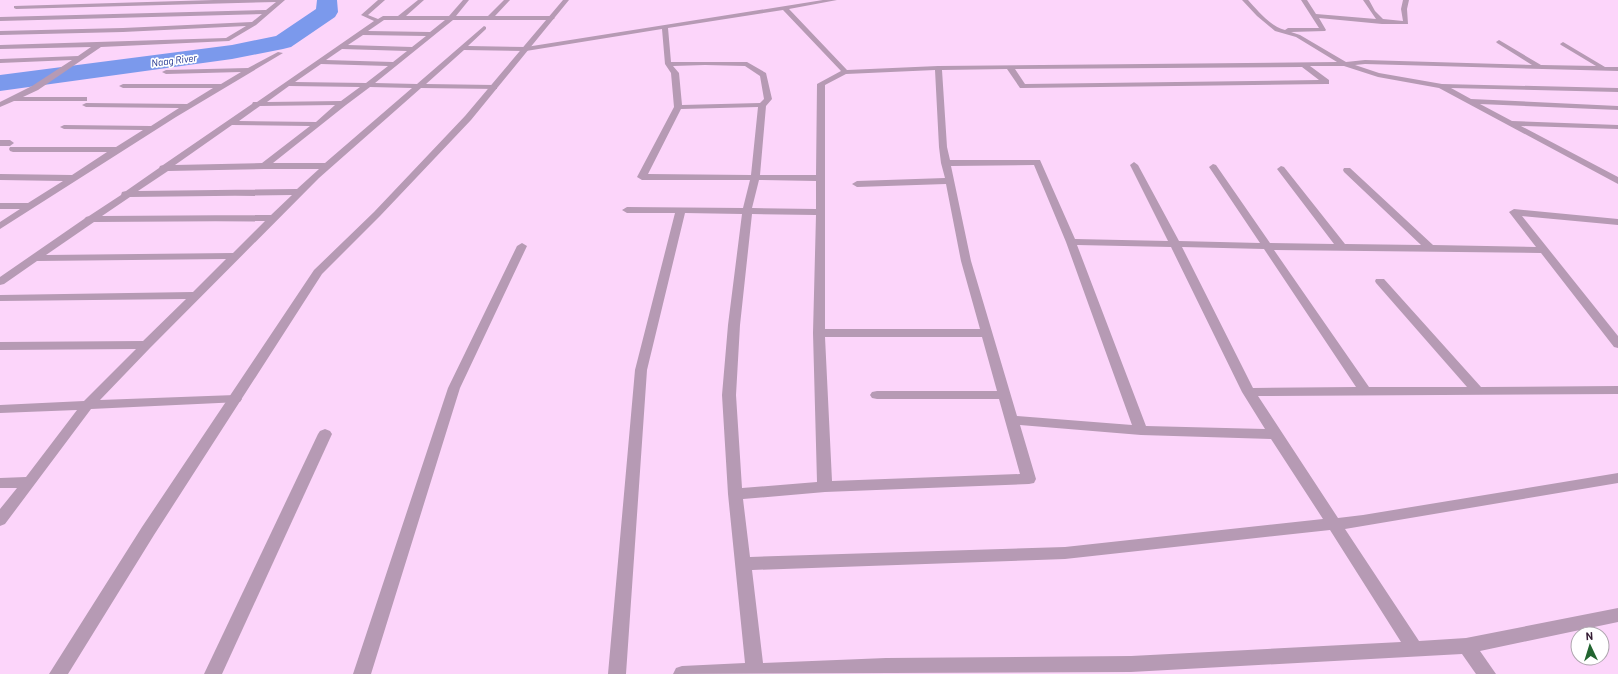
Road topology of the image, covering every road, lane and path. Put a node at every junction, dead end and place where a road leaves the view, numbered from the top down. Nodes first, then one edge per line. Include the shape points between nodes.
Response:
1 (32, 0) edge
2 (281, 0) edge
3 (382, 0) edge
4 (421, 0) edge
5 (466, 0) edge
6 (507, 0) edge
7 (566, 0) edge
8 (834, 0) edge
9 (1245, 0) edge
10 (1304, 0) edge
11 (1366, 0) edge
12 (1406, 0) edge
13 (169, 1) edge
14 (785, 8) junction
15 (8, 11) edge
16 (269, 12) junction
17 (145, 16) junction
18 (1314, 16) junction
19 (400, 18) junction
20 (451, 18) junction
21 (490, 18) junction
22 (552, 18) junction
23 (0, 19) edge
24 (378, 21) junction
25 (1382, 22) junction
26 (254, 24) junction
27 (665, 27) junction
28 (484, 28) dead end
29 (123, 30) junction
30 (1277, 30) junction
31 (0, 33) edge
32 (360, 33) junction
33 (432, 34) junction
34 (1499, 42) dead end
35 (1563, 44) dead end
36 (99, 45) junction
37 (0, 47) edge
38 (340, 47) junction
39 (462, 48) junction
40 (414, 49) junction
41 (526, 49) junction
42 (280, 53) dead end
43 (78, 58) junction
44 (0, 62) edge
45 (320, 62) junction
46 (395, 64) junction
47 (668, 64) junction
48 (1345, 64) junction
49 (1304, 65) junction
50 (1539, 66) junction
51 (1156, 67) junction
52 (938, 68) junction
53 (1010, 68) junction
54 (1603, 68) junction
55 (1618, 69) edge
56 (249, 70) junction
57 (166, 72) dead end
58 (845, 72) junction
59 (286, 84) junction
60 (419, 85) junction
61 (1175, 85) junction
62 (123, 86) dead end
63 (222, 86) junction
64 (367, 86) junction
65 (1441, 86) junction
66 (494, 87) junction
67 (1618, 90) edge
68 (11, 100) junction
69 (1470, 101) junction
70 (343, 103) junction
71 (256, 104) junction
72 (0, 105) edge
73 (762, 105) junction
74 (189, 106) junction
75 (678, 107) junction
76 (1618, 108) edge
77 (229, 123) junction
78 (1510, 123) junction
79 (318, 124) junction
80 (64, 127) dead end
81 (1618, 127) edge
82 (154, 128) junction
83 (0, 143) edge
84 (118, 150) junction
85 (945, 164) junction
86 (1134, 165) dead end
87 (264, 166) junction
88 (328, 166) junction
89 (1213, 167) dead end
90 (163, 168) junction
91 (1281, 169) dead end
92 (1346, 170) dead end
93 (0, 177) edge
94 (74, 178) junction
95 (755, 178) junction
96 (821, 178) junction
97 (949, 181) junction
98 (1618, 181) edge
99 (857, 184) dead end
100 (300, 192) junction
101 (125, 194) junction
102 (0, 206) edge
103 (31, 206) junction
104 (627, 210) dead end
105 (681, 210) junction
106 (747, 211) junction
107 (821, 212) junction
108 (274, 218) junction
109 (89, 219) junction
110 (1618, 222) edge
111 (0, 226) edge
112 (1071, 242) junction
113 (1175, 244) junction
114 (522, 246) dead end
115 (1341, 246) junction
116 (1268, 247) junction
117 (1430, 248) junction
118 (1543, 250) junction
119 (235, 256) junction
120 (34, 258) junction
121 (3, 278) edge
122 (1380, 281) dead end
123 (196, 295) junction
124 (0, 298) edge
125 (818, 333) junction
126 (987, 333) junction
127 (1618, 344) edge
128 (146, 345) junction
129 (0, 346) edge
130 (1618, 390) edge
131 (1478, 391) junction
132 (1249, 392) junction
133 (1366, 392) junction
134 (877, 395) dead end
135 (1005, 395) junction
136 (235, 399) junction
137 (87, 406) junction
138 (0, 409) edge
139 (1012, 420) junction
140 (1140, 430) junction
141 (325, 434) dead end
142 (1275, 434) junction
143 (1618, 478) edge
144 (30, 482) junction
145 (0, 483) edge
146 (825, 487) junction
147 (735, 494) junction
148 (0, 520) edge
149 (1334, 524) junction
150 (743, 564) junction
151 (1618, 615) edge
152 (1466, 646) junction
153 (1415, 649) junction
154 (755, 673) edge
155 (58, 674) edge
156 (213, 674) edge
157 (362, 674) edge
158 (617, 674) edge
159 (682, 674) edge
160 (1487, 674) edge

1 - 15 street
2 - 13 street
2 - 16 street
3 - 24 street via 364,15
4 - 19 street
5 - 20 street
6 - 21 street
7 - 22 street
8 - 14 street
9 - 30 street
10 - 18 street
11 - 25 street
12 - 25 street via 1406,23
13 - 15 street
13 - 17 street
14 - 27 street
14 - 58 street
16 - 17 street
16 - 26 street
17 - 23 street
17 - 29 street
18 - 25 street
18 - 30 street via 1323,30
19 - 20 street
19 - 24 street via 383,18
20 - 21 street
20 - 33 street
21 - 22 street
22 - 41 street
24 - 32 street
26 - 29 street
26 - 36 street via 227,40
27 - 41 street
27 - 47 street
28 - 39 street
29 - 31 street
29 - 36 street
30 - 48 street via 1298,36
32 - 33 street
32 - 38 street
33 - 40 street
34 - 50 street
35 - 54 street
36 - 37 street
36 - 43 street
38 - 40 street
38 - 45 street
39 - 41 street
39 - 60 street
40 - 46 street
41 - 66 street
42 - 56 street
43 - 44 street
43 - 68 street via 35,88
45 - 46 street
45 - 59 street
46 - 64 street
47 - 73 street via 747,64 763,75 768,100
47 - 75 street via 675,73
48 - 49 street
48 - 50 street via 1365,62
48 - 65 street via 1378,75
49 - 51 street
49 - 61 street via 1326,82
50 - 54 street
51 - 53 street
51 - 61 street
52 - 53 street
52 - 58 street
52 - 85 street
53 - 61 street via 1022,86
54 - 55 street
56 - 57 street
56 - 63 street
58 - 96 street via 821,84
59 - 64 street
59 - 71 street
60 - 64 street
60 - 66 street
60 - 88 street
62 - 63 street
63 - 74 street
64 - 70 street
65 - 67 street
65 - 69 street
66 - 136 street via 393,197 318,272
68 - 72 street
68 - 74 street
69 - 76 street
69 - 78 street
70 - 71 street
70 - 79 street
71 - 77 street
73 - 75 street
73 - 95 street
74 - 82 street
75 - 95 street via 642,177
77 - 79 street
77 - 90 street
78 - 81 street
78 - 98 street
79 - 87 street
80 - 82 street
82 - 84 street
83 - 84 street via 12,146
84 - 94 street
85 - 97 street
85 - 112 street via 1037,162
86 - 113 street
87 - 88 street
87 - 90 street
88 - 100 street
89 - 116 street
90 - 101 street
91 - 115 street
92 - 117 street
93 - 94 street
94 - 103 street
95 - 96 street
95 - 106 street
96 - 107 street
97 - 99 street
97 - 126 street via 966,261
100 - 101 street
100 - 108 street
101 - 109 street
102 - 103 street
103 - 111 street
104 - 105 street
105 - 106 street
105 - 158 street via 641,370
106 - 107 street
106 - 147 street via 729,395
107 - 125 street
108 - 109 street
108 - 119 street
109 - 120 street
110 - 118 street via 1514,212
112 - 113 street
112 - 140 street
113 - 116 street
113 - 132 street
114 - 157 street via 454,388
115 - 116 street
115 - 117 street
116 - 133 street
117 - 118 street
118 - 127 street
119 - 120 street
119 - 123 street
120 - 121 street
122 - 131 street
123 - 124 street
123 - 128 street
125 - 126 street
125 - 146 street
126 - 135 street
128 - 129 street
128 - 137 street
130 - 131 street
131 - 133 street
132 - 133 street
132 - 142 street
134 - 135 street
135 - 139 street
136 - 137 street
136 - 155 street
137 - 138 street
137 - 144 street
139 - 140 street
139 - 146 street via 1029,479
140 - 142 street
141 - 156 street
142 - 149 street
143 - 149 street
144 - 145 street
144 - 148 street
146 - 147 street
147 - 150 street
149 - 150 street via 1064,553
149 - 153 street
150 - 154 street
151 - 152 street
152 - 153 street
152 - 160 street
153 - 154 street via 1131,664 886,666
154 - 159 street

